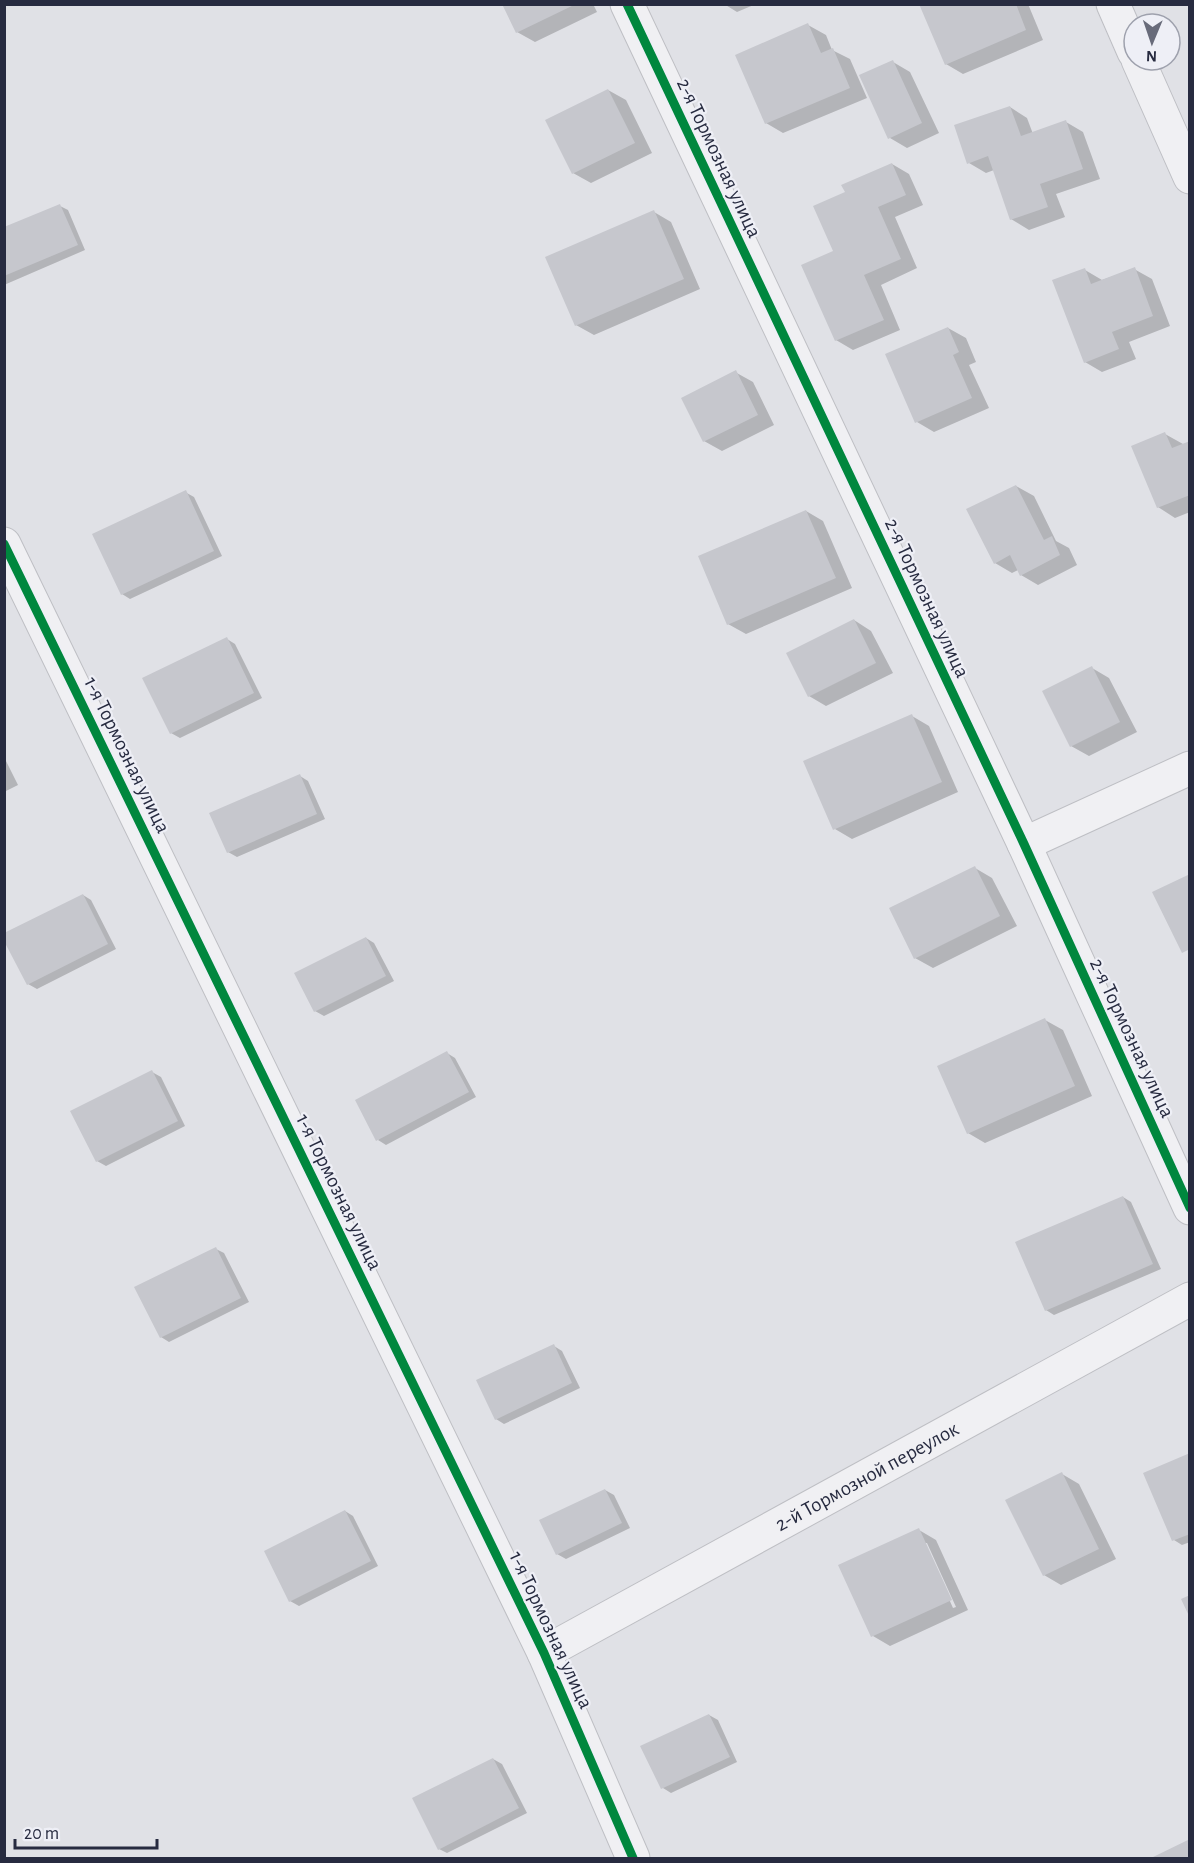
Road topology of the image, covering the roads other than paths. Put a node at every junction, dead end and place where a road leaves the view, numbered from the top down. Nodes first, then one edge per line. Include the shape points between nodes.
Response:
1 (627, 4) edge
2 (1113, 4) edge
3 (1122, 25) edge
4 (1143, 72) edge
5 (1190, 177) edge
6 (4, 544) edge
7 (1190, 768) edge
8 (1023, 844) junction
9 (1190, 1208) edge
10 (1190, 1299) edge
11 (544, 1653) junction
12 (633, 1858) edge

1 - 8 street, 2-я Тормозная улица
2 - 3 street
4 - 5 street
6 - 11 street, 1-я Тормозная улица
7 - 8 street
8 - 9 street, 2-я Тормозная улица
10 - 11 street, 2-й Тормозной переулок
11 - 12 street, 1-я Тормозная улица

